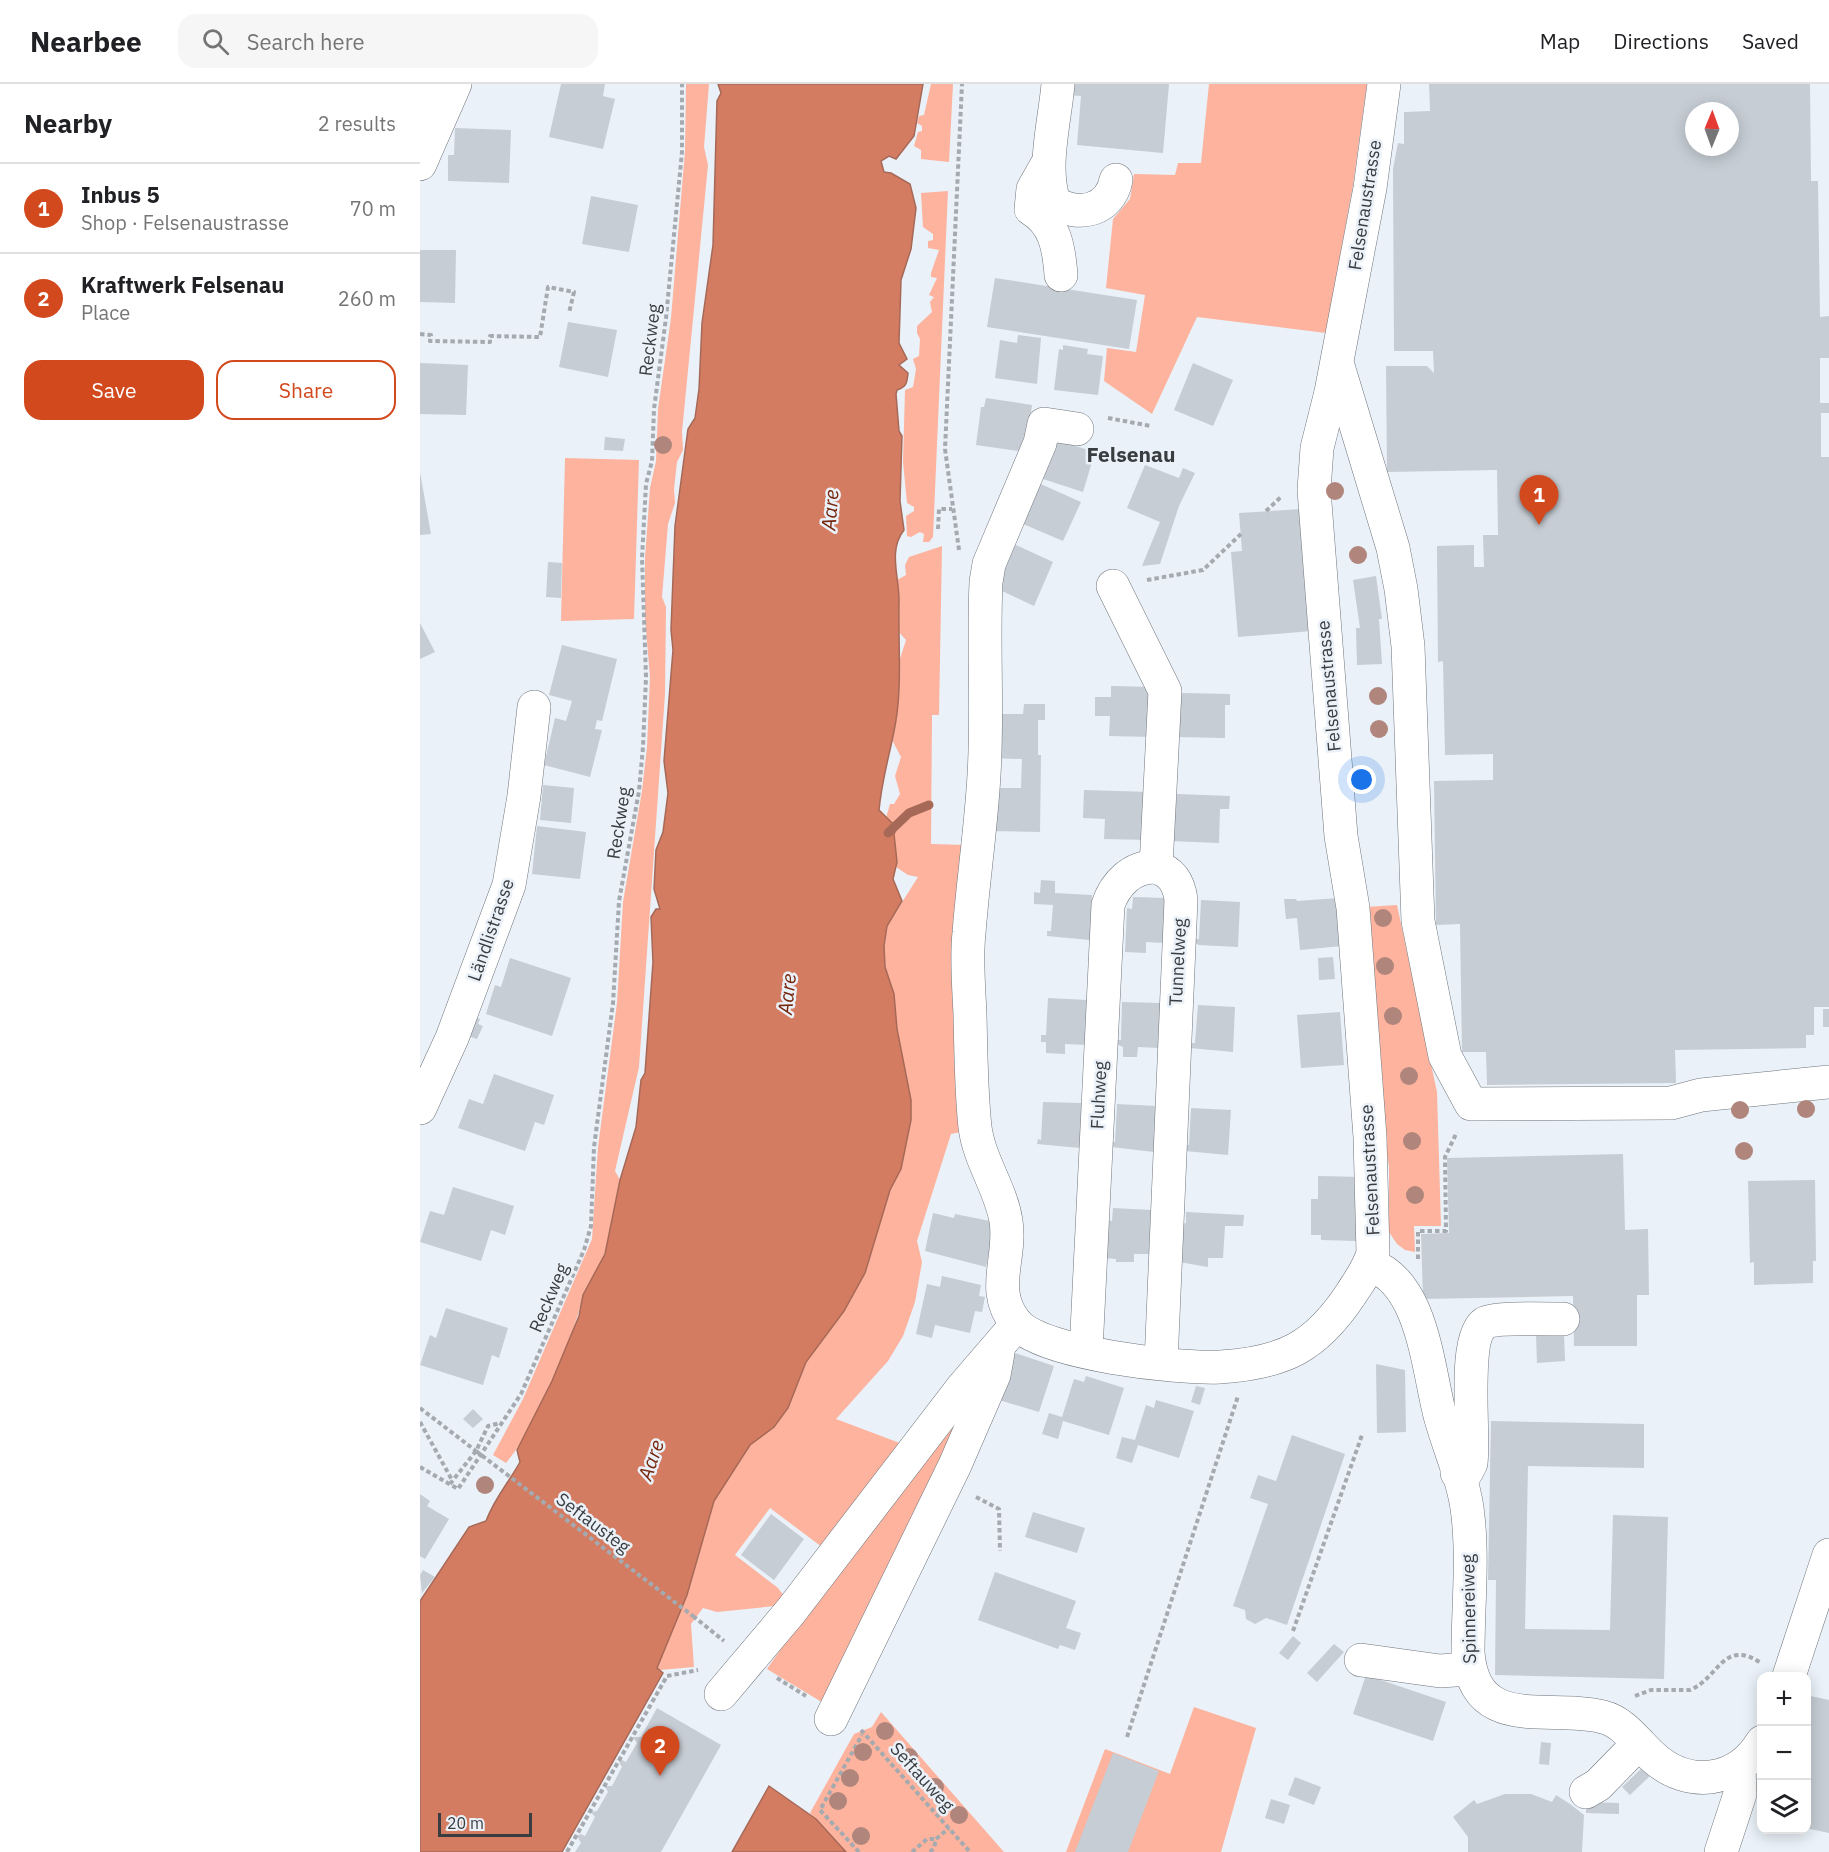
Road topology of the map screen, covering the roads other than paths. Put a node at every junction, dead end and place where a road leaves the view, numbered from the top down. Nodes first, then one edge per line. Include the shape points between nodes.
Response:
1 (424, 84) edge
2 (455, 84) edge
3 (1058, 84) edge
4 (1384, 84) edge
5 (1050, 159) junction
6 (422, 160) edge
7 (1116, 180) dead end
8 (1061, 275) dead end
9 (1337, 360) junction
10 (1089, 423) road end
11 (1113, 585) road end
12 (534, 707) dead end
13 (1156, 867) junction
14 (1829, 1082) edge
15 (420, 1108) edge
16 (1370, 1265) junction
17 (1563, 1319) dead end
18 (1006, 1335) junction
19 (1086, 1352) junction
20 (1161, 1363) junction
21 (1457, 1473) junction
22 (1829, 1555) edge
23 (1361, 1660) dead end
24 (1469, 1669) junction
25 (1792, 1672) edge
26 (721, 1694) dead end
27 (832, 1715) road end
28 (1639, 1743) junction
29 (1757, 1747) edge
30 (1739, 1768) junction
31 (1586, 1792) dead end
32 (1721, 1852) edge

1 - 6 street
2 - 6 street
3 - 5 street
4 - 9 street, Felsenaustrasse via 1370,188
5 - 7 street via 1050,190 1054,202 1063,208 1086,211 1098,207 1111,196
5 - 8 street via 1032,189 1031,209 1050,226
9 - 14 street via 1393,548 1401,589 1408,646 1418,921 1445,1056 1471,1104 1671,1102 1701,1095
9 - 16 street, Felsenaustrasse via 1317,448 1314,497 1341,836 1353,908 1370,1137 1374,1252
10 - 18 street via 1044,424 1040,443 987,572 984,774 968,966 976,1131 1006,1219 1001,1279
11 - 13 street via 1165,692
12 - 15 street, Ländlistrasse via 509,885 452,1038
13 - 19 street, Fluhweg via 1140,869 1124,878 1111,894 1108,905
13 - 20 street, Tunnelweg via 1172,875 1181,900
16 - 20 street, Felsenaustrasse via 1314,1339 1292,1352 1248,1364 1211,1367
16 - 21 street, Spinnereiweg via 1397,1282 1416,1318
17 - 21 street via 1492,1321 1480,1327 1473,1356 1471,1463 1467,1471
18 - 19 street, Felsenaustrasse via 1037,1337
18 - 26 street via 791,1611 761,1668
18 - 27 street via 994,1375 955,1465
19 - 20 street, Felsenaustrasse
21 - 24 street, Spinnereiweg via 1468,1515
22 - 25 street
23 - 24 street via 1440,1671
24 - 28 street, Spinnereiweg via 1486,1696 1506,1708 1603,1717 1622,1727
28 - 30 street, Spinnereiweg via 1665,1766 1692,1777 1716,1777
28 - 31 street via 1598,1785
29 - 30 street
30 - 32 street via 1740,1794

